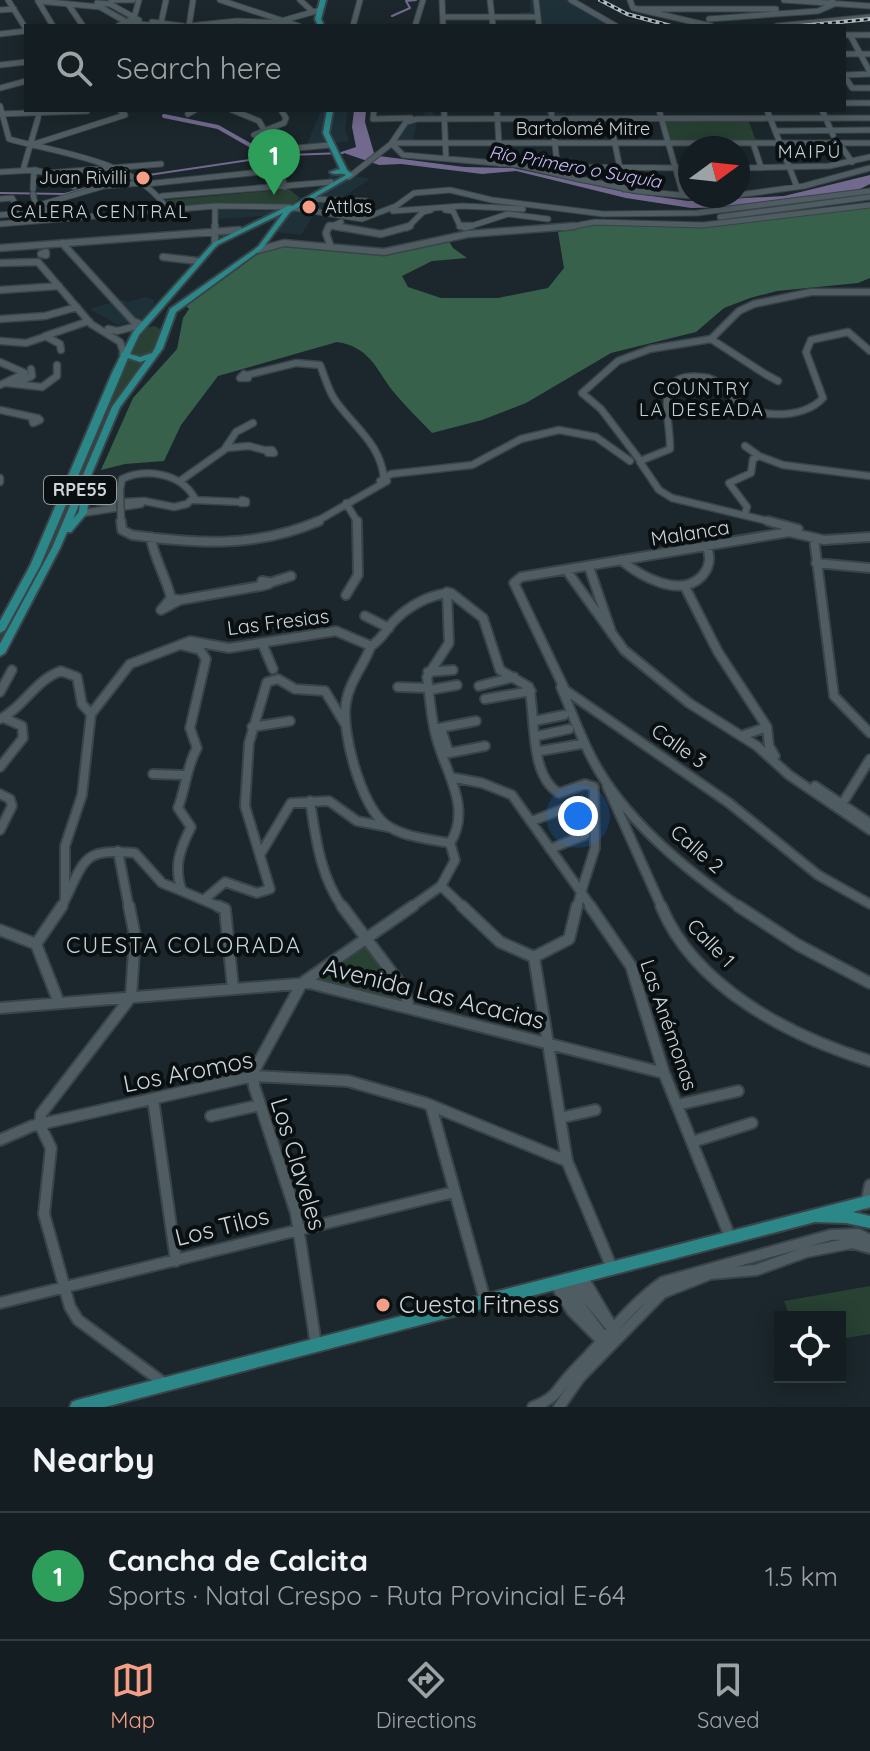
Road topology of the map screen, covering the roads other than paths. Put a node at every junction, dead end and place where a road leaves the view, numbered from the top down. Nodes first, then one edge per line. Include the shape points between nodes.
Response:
1 (8, 0) edge
2 (136, 0) edge
3 (166, 0) edge
4 (193, 0) edge
5 (220, 0) edge
6 (236, 0) edge
7 (301, 0) edge
8 (323, 0) edge
9 (360, 0) edge
10 (423, 0) edge
11 (442, 0) edge
12 (490, 0) edge
13 (536, 0) edge
14 (571, 0) edge
15 (630, 0) edge
16 (679, 0) edge
17 (724, 0) edge
18 (773, 0) edge
19 (784, 0) edge
20 (38, 1) edge
21 (832, 1) edge
22 (68, 2) edge
23 (80, 2) edge
24 (111, 2) edge
25 (228, 2) junction
26 (866, 4) edge
27 (14, 9) junction
28 (637, 9) junction
29 (682, 9) junction
30 (706, 9) junction
31 (728, 9) junction
32 (0, 10) edge
33 (779, 10) junction
34 (317, 11) junction
35 (443, 17) junction
36 (492, 17) junction
37 (537, 17) junction
38 (862, 17) junction
39 (709, 19) junction
40 (870, 19) edge
41 (128, 20) junction
42 (280, 23) junction
43 (732, 23) edge
44 (52, 24) edge
45 (82, 24) edge
46 (121, 24) edge
47 (152, 24) edge
48 (158, 24) edge
49 (187, 24) edge
50 (208, 24) edge
51 (286, 24) edge
52 (320, 24) edge
53 (354, 24) edge
54 (416, 24) edge
55 (443, 24) edge
56 (493, 24) edge
57 (539, 24) edge
58 (613, 24) edge
59 (702, 24) edge
60 (710, 24) edge
61 (796, 24) edge
62 (841, 24) edge
63 (24, 26) edge
64 (24, 30) edge
65 (0, 34) edge
66 (847, 35) edge
67 (870, 35) edge
68 (846, 54) edge
69 (860, 54) junction
70 (870, 54) edge
71 (24, 62) edge
72 (0, 65) edge
73 (870, 73) edge
74 (846, 75) edge
75 (846, 78) edge
76 (24, 82) edge
77 (0, 88) edge
78 (870, 88) edge
79 (846, 103) edge
80 (870, 103) edge
81 (0, 106) edge
82 (28, 112) edge
83 (41, 112) edge
84 (87, 112) edge
85 (122, 112) edge
86 (192, 112) edge
87 (237, 112) edge
88 (282, 112) edge
89 (331, 112) edge
90 (374, 112) edge
91 (405, 112) edge
92 (444, 112) edge
93 (497, 112) edge
94 (551, 112) edge
95 (606, 112) edge
96 (660, 112) edge
97 (715, 112) edge
98 (768, 112) edge
99 (823, 112) edge
100 (1, 114) edge
101 (188, 114) dead end
102 (661, 118) junction
103 (717, 118) junction
104 (770, 118) junction
105 (825, 118) junction
106 (870, 118) edge
107 (445, 119) junction
108 (498, 119) junction
109 (552, 119) junction
110 (608, 119) junction
111 (405, 120) junction
112 (263, 128) junction
113 (83, 129) junction
114 (327, 129) junction
115 (831, 130) junction
116 (870, 130) edge
117 (775, 131) junction
118 (9, 139) junction
119 (0, 141) edge
120 (392, 143) junction
121 (445, 143) junction
122 (499, 143) junction
123 (556, 143) junction
124 (615, 143) junction
125 (668, 143) junction
126 (753, 143) junction
127 (779, 143) junction
128 (838, 143) junction
129 (870, 143) edge
130 (32, 145) junction
131 (331, 147) junction
132 (317, 148) junction
133 (284, 154) junction
134 (870, 157) edge
135 (446, 158) dead end
136 (338, 160) junction
137 (852, 162) junction
138 (161, 164) dead end
139 (500, 164) junction
140 (108, 167) junction
141 (750, 167) edge
142 (761, 167) junction
143 (788, 167) junction
144 (620, 168) junction
145 (674, 168) junction
146 (678, 168) edge
147 (870, 168) edge
148 (28, 170) junction
149 (280, 170) junction
150 (558, 170) junction
151 (74, 171) junction
152 (0, 172) edge
153 (347, 174) junction
154 (212, 175) junction
155 (332, 177) junction
156 (678, 177) edge
157 (144, 184) junction
158 (74, 187) dead end
159 (288, 187) junction
160 (797, 187) junction
161 (624, 189) junction
162 (870, 191) edge
163 (214, 192) junction
164 (678, 194) edge
165 (750, 194) edge
166 (162, 196) junction
167 (870, 197) edge
168 (309, 198) junction
169 (0, 199) edge
170 (366, 201) dead end
171 (39, 204) junction
172 (870, 205) edge
173 (215, 206) junction
174 (30, 208) junction
175 (168, 210) junction
176 (288, 210) junction
177 (305, 213) junction
178 (0, 215) edge
179 (377, 217) junction
180 (313, 218) dead end
181 (74, 219) junction
182 (548, 219) dead end
183 (0, 224) edge
184 (330, 225) junction
185 (239, 230) junction
186 (275, 230) junction
187 (214, 233) junction
188 (62, 243) junction
189 (215, 244) junction
190 (291, 244) junction
191 (330, 245) junction
192 (0, 248) edge
193 (258, 250) junction
194 (42, 255) dead end
195 (163, 257) dead end
196 (35, 261) junction
197 (198, 261) junction
198 (0, 263) edge
199 (59, 286) junction
200 (0, 290) edge
201 (870, 292) edge
202 (77, 307) junction
203 (125, 310) junction
204 (0, 319) edge
205 (87, 319) junction
206 (144, 324) junction
207 (155, 325) junction
208 (122, 330) junction
209 (109, 332) junction
210 (136, 334) junction
211 (166, 334) junction
212 (44, 337) junction
213 (711, 339) junction
214 (36, 342) junction
215 (120, 342) junction
216 (0, 343) edge
217 (159, 348) junction
218 (61, 350) dead end
219 (870, 351) edge
220 (124, 354) junction
221 (0, 362) edge
222 (57, 365) dead end
223 (31, 369) dead end
224 (247, 375) dead end
225 (778, 381) dead end
226 (17, 383) junction
227 (3, 384) edge
228 (0, 410) edge
229 (33, 417) dead end
230 (253, 423) dead end
231 (102, 438) junction
232 (745, 446) dead end
233 (226, 448) junction
234 (268, 451) dead end
235 (759, 456) junction
236 (634, 459) junction
237 (388, 476) junction
238 (870, 476) edge
239 (180, 481) junction
240 (87, 498) junction
241 (193, 500) junction
242 (240, 502) dead end
243 (134, 503) junction
244 (346, 503) junction
245 (83, 513) junction
246 (745, 514) junction
247 (870, 534) edge
248 (151, 537) junction
249 (814, 538) junction
250 (707, 547) junction
251 (621, 560) junction
252 (816, 563) junction
253 (589, 567) junction
254 (870, 568) edge
255 (567, 571) junction
256 (44, 573) junction
257 (291, 576) dead end
258 (514, 580) joint
259 (685, 587) junction
260 (447, 592) junction
261 (346, 595) dead end
262 (365, 616) dead end
263 (389, 628) junction
264 (0, 630) edge
265 (613, 638) junction
266 (262, 643) junction
267 (175, 645) junction
268 (371, 646) junction
269 (0, 653) edge
270 (273, 669) dead end
271 (12, 670) dead end
272 (453, 670) dead end
273 (428, 672) junction
274 (514, 677) junction
275 (559, 684) junction
276 (457, 685) dead end
277 (479, 686) dead end
278 (398, 687) dead end
279 (428, 689) junction
280 (531, 691) junction
281 (0, 692) edge
282 (485, 699) dead end
283 (580, 700) junction
284 (567, 710) junction
285 (91, 714) junction
286 (2, 719) edge
287 (290, 721) dead end
288 (476, 721) dead end
289 (534, 721) junction
290 (345, 724) junction
291 (252, 727) junction
292 (767, 727) junction
293 (438, 728) junction
294 (569, 729) dead end
295 (870, 733) edge
296 (537, 736) junction
297 (741, 736) junction
298 (767, 742) junction
299 (581, 744) dead end
300 (485, 746) dead end
301 (757, 746) junction
302 (540, 751) junction
303 (870, 759) edge
304 (0, 767) edge
305 (153, 774) dead end
306 (184, 775) junction
307 (455, 778) junction
308 (0, 794) edge
309 (310, 801) junction
310 (621, 805) junction
311 (566, 808) dead end
312 (840, 808) junction
313 (532, 821) junction
314 (870, 823) edge
315 (0, 827) edge
316 (388, 827) junction
317 (870, 830) edge
318 (585, 835) dead end
319 (450, 843) junction
320 (550, 849) junction
321 (118, 851) junction
322 (261, 853) junction
323 (441, 886) junction
324 (182, 891) junction
325 (581, 892) junction
326 (206, 898) junction
327 (65, 900) junction
328 (870, 904) edge
329 (0, 930) edge
330 (365, 939) junction
331 (36, 944) junction
332 (534, 957) junction
333 (302, 983) junction
334 (870, 983) edge
335 (233, 988) junction
336 (131, 997) junction
337 (59, 1003) junction
338 (0, 1008) edge
339 (409, 1008) junction
340 (548, 1043) junction
341 (870, 1061) edge
342 (664, 1073) junction
343 (253, 1076) junction
344 (738, 1091) dead end
345 (153, 1099) junction
346 (260, 1105) junction
347 (677, 1105) junction
348 (431, 1106) junction
349 (595, 1110) dead end
350 (211, 1116) dead end
351 (560, 1118) junction
352 (752, 1123) dead end
353 (40, 1125) junction
354 (0, 1140) edge
355 (692, 1142) junction
356 (567, 1161) junction
357 (870, 1185) edge
358 (454, 1192) junction
359 (869, 1206) edge
360 (797, 1219) junction
361 (300, 1230) junction
362 (730, 1237) junction
363 (870, 1240) edge
364 (870, 1248) edge
365 (176, 1261) junction
366 (722, 1268) junction
367 (607, 1269) junction
368 (568, 1281) junction
369 (64, 1288) junction
370 (485, 1300) junction
371 (0, 1303) edge
372 (610, 1334) junction
373 (316, 1345) junction
374 (166, 1384) junction
375 (77, 1407) edge
376 (533, 1407) edge
377 (559, 1407) edge

1 - 27 street
2 - 24 street
2 - 41 street
3 - 48 street
4 - 49 street
5 - 25 street
6 - 25 street
7 - 34 street
8 - 34 main road
9 - 53 street
10 - 54 street
11 - 35 street
12 - 36 street
13 - 37 street
14 - 58 street
15 - 28 street
16 - 29 street
17 - 31 street
18 - 33 street
19 - 21 street
20 - 22 street
20 - 44 street
21 - 26 street
21 - 33 street via 821,11
22 - 23 street
22 - 45 street
23 - 24 street
23 - 41 street
24 - 41 street
25 - 42 street via 262,11
26 - 38 street
27 - 32 street
27 - 63 street
28 - 29 street
28 - 59 street
29 - 30 street
30 - 31 street
30 - 39 street
31 - 33 street
31 - 43 street
33 - 43 street
34 - 42 street
34 - 52 main road
35 - 36 street
35 - 55 street
36 - 37 street
36 - 56 street
37 - 57 street
38 - 40 street
38 - 61 street
39 - 43 street
39 - 60 street
40 - 62 street
41 - 46 street
41 - 47 street
42 - 50 street
42 - 51 street
64 - 65 street
66 - 67 street
66 - 69 street
68 - 69 street
69 - 70 street
69 - 73 street
71 - 72 street
73 - 74 street
75 - 78 street via 852,88
76 - 77 street
79 - 80 street
81 - 100 street
82 - 100 street
83 - 130 street
84 - 113 street
85 - 113 street
86 - 101 street
87 - 112 street via 258,120
88 - 112 street via 285,122
89 - 114 main road
90 - 111 street via 373,119
91 - 111 street
92 - 107 street
93 - 108 street
94 - 109 street
95 - 110 street
96 - 102 street
97 - 103 street
98 - 104 street
99 - 105 street
100 - 118 street
102 - 103 street
102 - 110 street
102 - 125 street
103 - 104 street
104 - 105 street
104 - 117 street
105 - 106 street
105 - 115 street
107 - 108 street
107 - 111 street
107 - 121 street
108 - 109 street
108 - 122 street
109 - 110 street
109 - 123 street
110 - 124 street
111 - 120 street
112 - 133 street via 254,135 289,141
113 - 130 street
114 - 131 main road
114 - 132 street
115 - 116 street
115 - 117 street
115 - 128 street
117 - 127 street
118 - 119 street
118 - 130 street
120 - 121 street, Bartolomé Mitre
120 - 139 street via 403,155
120 - 153 street
121 - 122 street, Bartolomé Mitre
121 - 135 street
122 - 123 street, Bartolomé Mitre
122 - 139 street
123 - 124 street, Bartolomé Mitre
123 - 150 street
124 - 125 street, Bartolomé Mitre
124 - 144 street
125 - 126 street, Bartolomé Mitre
125 - 145 street
126 - 127 street, Bartolomé Mitre
126 - 142 street
127 - 128 street, Bartolomé Mitre
127 - 143 street
128 - 129 street, Bartolomé Mitre
128 - 137 street
130 - 140 street
130 - 148 street
131 - 132 street
131 - 136 main road
132 - 133 street
133 - 149 street
134 - 137 street
136 - 153 main road
136 - 155 main road
137 - 143 street
138 - 140 street
139 - 150 street
140 - 148 street
140 - 151 street
140 - 157 street
141 - 142 street
142 - 143 street
143 - 160 street
144 - 145 street
144 - 150 street
144 - 161 street
145 - 146 street
145 - 156 street
147 - 160 street
148 - 151 street
148 - 152 street
148 - 171 street
149 - 154 street
149 - 159 street
150 - 161 street
151 - 158 street
153 - 155 main road
153 - 168 main road, RPE55
154 - 157 street
154 - 163 street
155 - 159 street
155 - 168 main road
157 - 166 street
157 - 171 street via 106,185 74,201
159 - 163 street
159 - 168 street
160 - 165 street
161 - 164 street
162 - 179 street via 721,212 627,214 558,210 429,190 410,195
163 - 166 street
166 - 175 street
167 - 179 street via 717,218 605,218 462,206 396,210
168 - 170 street
168 - 176 main road, RPE55
169 - 174 street via 12,198 18,209
171 - 174 street
171 - 181 street via 49,216
172 - 191 street via 703,225 595,222 468,234 384,252
173 - 175 street
173 - 176 street
173 - 187 street
174 - 178 street via 28,213
175 - 181 street
176 - 177 street
176 - 185 main road, RPE55
176 - 186 main road, RPE55
177 - 179 street
177 - 180 street
179 - 184 street
181 - 183 street
182 - 184 street via 508,214 465,228 453,211 441,209 423,212 414,224 377,233
184 - 191 street
185 - 187 street
185 - 189 main road, RPE55
186 - 190 street
186 - 193 main road, RPE55
187 - 188 street
187 - 189 street
188 - 192 street
188 - 203 street
189 - 197 main road, RPE55
190 - 191 street
190 - 193 street
193 - 211 main road, RPE55 via 180,304
194 - 196 street
195 - 197 street
196 - 198 street
196 - 199 street
197 - 206 main road, RPE55
199 - 200 street
199 - 202 street
201 - 213 street via 811,292 761,302 739,311
202 - 204 street
202 - 205 street
203 - 206 street via 134,322
203 - 208 street
205 - 209 street
205 - 212 street
206 - 207 main road
206 - 208 street
206 - 210 main road, RPE55
207 - 210 main road
207 - 211 main road
208 - 209 street
208 - 215 street
209 - 215 street
210 - 220 main road, RPE55
211 - 217 main road, RPE55
212 - 214 street
212 - 218 street via 60,344
213 - 225 street
213 - 236 street via 627,357 582,389
214 - 216 street
214 - 216 street
215 - 220 street
217 - 220 main road via 142,360
217 - 231 main road, RPE55 via 126,391
219 - 236 street via 848,332 811,340 806,348 809,365 823,398 794,413 739,404 707,377 682,379 668,388 665,399 670,449
220 - 264 main road, RPE55 via 35,566
221 - 227 street via 24,372
222 - 226 street via 57,376 45,386
223 - 226 street via 32,376
224 - 237 street via 303,362 320,365 332,395 369,439
226 - 227 street
228 - 229 street
230 - 233 street via 236,432
231 - 240 main road, RPE55
231 - 256 main road, RPE55
232 - 235 street
233 - 234 street
233 - 239 street
235 - 238 street via 783,465
235 - 246 street via 753,459 751,473 729,483 747,507
236 - 237 street via 589,434 559,430 521,439 472,465
236 - 246 street via 672,498
237 - 244 street
239 - 241 street via 192,490
239 - 248 street, bridge via 133,473 122,479 124,532
240 - 243 street
240 - 245 main road, RPE55
241 - 242 street
241 - 243 street via 178,507
243 - 245 street
244 - 248 street via 310,526 253,542 222,546
244 - 261 street via 360,532 358,575
245 - 256 main road, RPE55
246 - 247 street via 824,536
247 - 249 street, Malanca
248 - 257 street via 176,599
249 - 250 street, Malanca via 792,532
249 - 252 street
250 - 251 street, Malanca
250 - 259 street via 707,569 697,583
251 - 253 street, Malanca
251 - 259 street via 665,583
252 - 254 street
252 - 295 street via 834,696
253 - 255 street, Malanca
253 - 265 street
255 - 258 street, Malanca
255 - 265 street
256 - 269 main road, RPE55
258 - 275 street, Calle 3
259 - 292 street via 718,652
260 - 263 street via 417,604
260 - 273 street via 449,643
260 - 274 street via 480,614 498,667
262 - 263 street
263 - 268 street
265 - 297 street via 680,696
266 - 267 street, Las Fresias via 229,648 194,641
266 - 268 street, Las Fresias via 336,631
266 - 270 street
267 - 285 street, Las Fresias via 130,664
267 - 306 street via 196,649 206,659 190,728 197,748
268 - 290 street via 347,699
271 - 281 street
272 - 273 street
273 - 279 street
274 - 277 street
274 - 280 street
275 - 283 street, Calle 3
275 - 284 street
276 - 279 street
278 - 279 street
279 - 293 street
280 - 282 street
280 - 289 street
283 - 284 street
283 - 328 street, Calle 3 via 729,803 811,870
284 - 289 street
284 - 310 street, Calle 1
285 - 286 street via 82,704 77,677 61,671 45,677
285 - 327 street via 82,795 65,846
286 - 304 street via 22,726 25,734
287 - 291 street
288 - 293 street
289 - 296 street
290 - 291 street via 325,691 299,690 273,679 266,685
290 - 316 street via 366,803
291 - 322 street via 245,806
292 - 297 street
292 - 298 street
293 - 300 street via 449,753
293 - 307 street
294 - 296 street
296 - 302 street
297 - 301 street
298 - 301 street
298 - 312 street via 784,764
299 - 302 street
301 - 312 street via 789,775
302 - 325 street via 541,772 553,792 589,784 595,789 595,848
303 - 312 street
305 - 306 street
306 - 324 street via 178,808 191,823 176,861
307 - 313 street, Las Anémonas via 509,793
307 - 319 street via 457,832
308 - 315 street via 12,806
309 - 316 street via 329,801 357,821
309 - 322 street via 288,805
309 - 330 street via 325,878
310 - 334 street, Calle 2 via 733,903
310 - 341 street, Calle 1 via 669,922 694,955 783,1025 823,1047
311 - 313 street
312 - 314 street
312 - 317 street
313 - 320 street, Las Anémonas
316 - 319 street
318 - 320 street
319 - 323 street via 455,860
320 - 325 street, Las Anémonas
321 - 324 street via 135,853 162,883
321 - 327 street via 101,850 85,858
321 - 336 street via 135,936
322 - 326 street via 267,891 257,893 225,882
323 - 330 street, Los Claveles
323 - 332 street via 500,942
324 - 326 street
325 - 332 street via 569,939
325 - 342 street, Las Anémonas via 631,966
326 - 335 street via 226,913
327 - 331 street
329 - 331 street
330 - 333 street, Los Claveles
330 - 339 street via 407,993
331 - 337 street
332 - 340 street
333 - 335 street, Avenida Las Acacias
333 - 339 street, Avenida Las Acacias
333 - 343 street, Los Claveles
335 - 336 street, Avenida Las Acacias
336 - 337 street, Avenida Las Acacias
336 - 353 street via 44,1108
337 - 338 street, Avenida Las Acacias
339 - 340 street, Avenida Las Acacias
340 - 342 street, Avenida Las Acacias
340 - 351 street
342 - 347 street, Las Anémonas
343 - 345 street, Los Aromos
343 - 346 street, Los Claveles
343 - 348 street, Los Aromos via 348,1081
344 - 347 street
345 - 353 street, Los Aromos
345 - 365 street
346 - 350 street
346 - 361 street, Los Claveles
347 - 355 street, Las Anémonas
348 - 356 street, Los Aromos
348 - 358 street
349 - 351 street
351 - 356 street
352 - 355 street
353 - 354 street, Los Aromos
353 - 369 street via 51,1148 43,1205
355 - 362 street, Las Anémonas
356 - 367 street
357 - 359 street
358 - 361 street, Los Tilos
358 - 370 street
359 - 360 main road
359 - 360 main road via 837,1216
360 - 362 main road
361 - 365 street, Los Tilos
361 - 373 street, Los Claveles
362 - 367 main road
363 - 366 street via 839,1234
364 - 366 street via 852,1243 756,1270
365 - 369 street, Los Tilos
366 - 372 street via 662,1293
367 - 368 main road
367 - 370 main road
368 - 370 main road
368 - 372 street
368 - 372 street
369 - 371 street, Los Tilos
369 - 374 street via 78,1320
370 - 373 main road
372 - 376 street via 594,1346 554,1399
372 - 377 street
373 - 374 main road
374 - 375 main road

